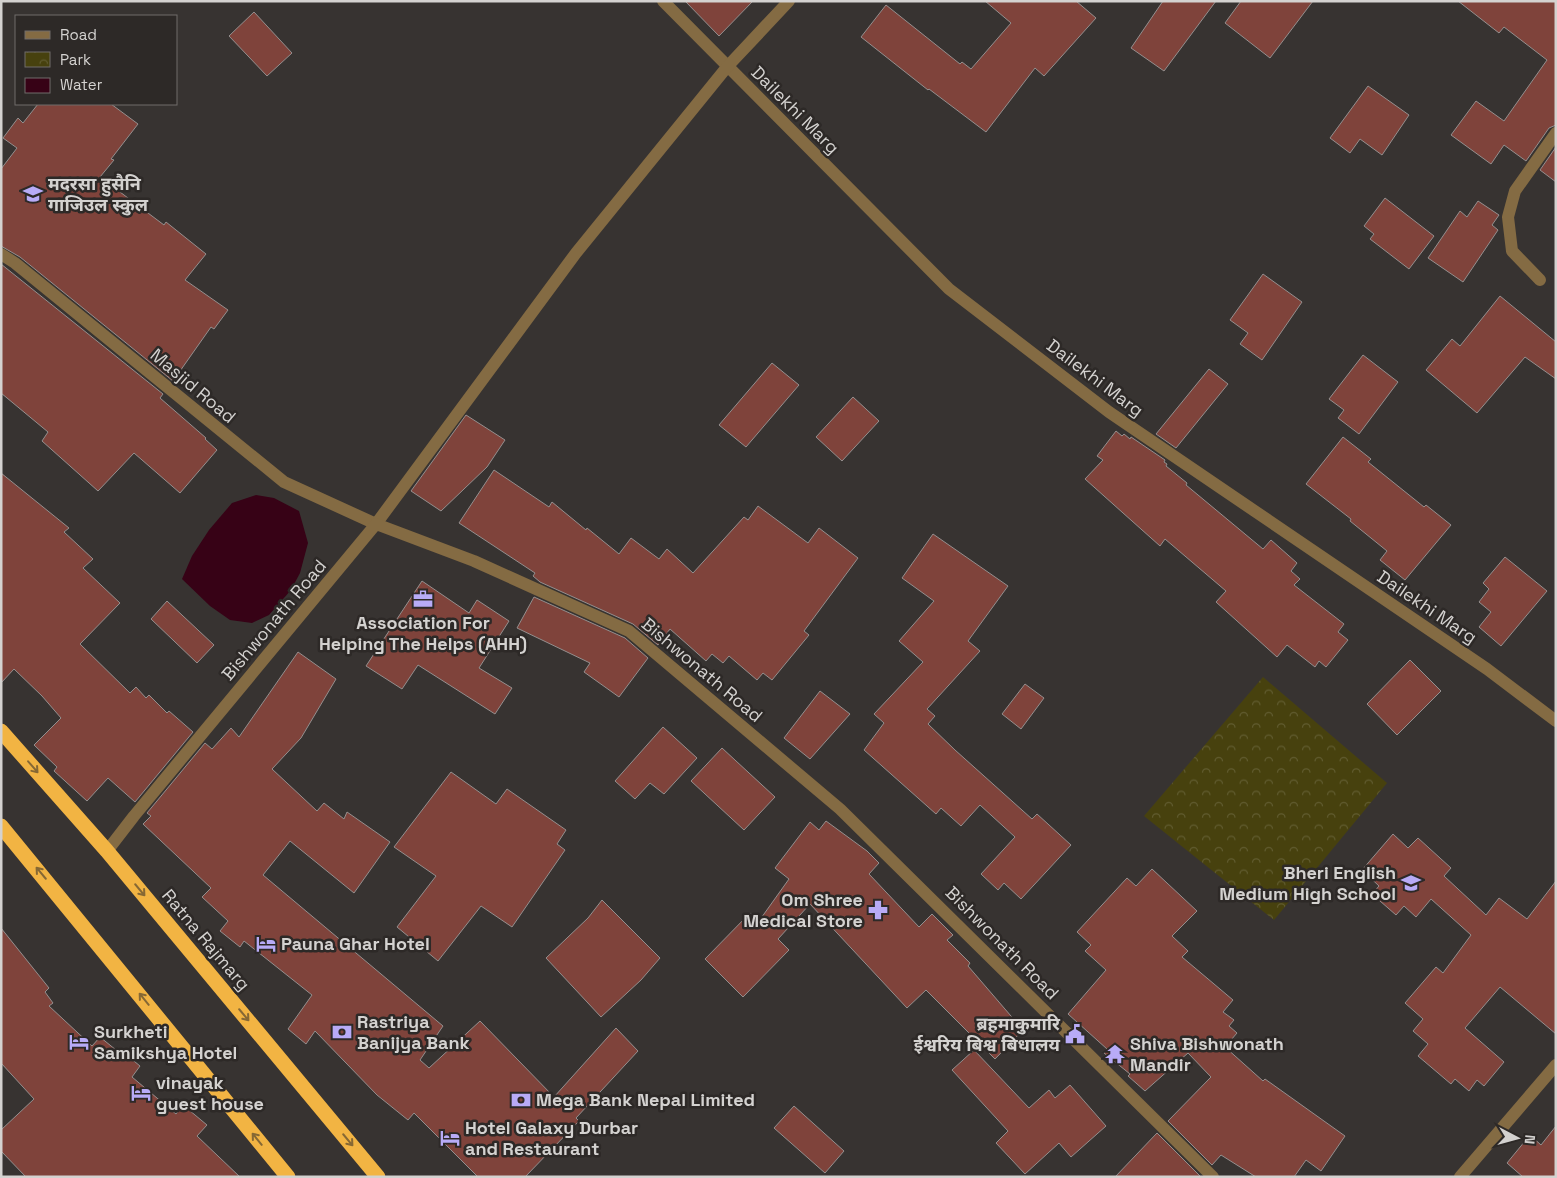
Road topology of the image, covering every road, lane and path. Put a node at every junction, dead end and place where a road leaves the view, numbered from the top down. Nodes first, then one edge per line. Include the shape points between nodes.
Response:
1 (663, 1) edge
2 (789, 1) edge
3 (727, 67) junction
4 (1556, 133) edge
5 (1, 254) edge
6 (1540, 280) dead end
7 (376, 524) junction
8 (1556, 721) edge
9 (1, 731) edge
10 (1, 826) edge
11 (107, 851) junction
12 (1556, 1065) edge
13 (288, 1177) edge
14 (378, 1177) edge
15 (1213, 1177) edge
16 (1460, 1177) edge

1 - 3 street, Dailekhi Marg
2 - 3 street
3 - 7 street via 576,253
3 - 8 street, Dailekhi Marg via 949,289 1109,412 1487,669
4 - 6 street via 1514,191 1508,217 1512,251
5 - 7 street, Masjid Road via 284,482
7 - 11 street, Bishwonath Road
7 - 15 street, Bishwonath Road via 474,561 629,631 840,809
9 -> 11 highway, Ratna Rajmarg
13 -> 10 highway
11 -> 14 highway, Ratna Rajmarg
12 - 16 street

